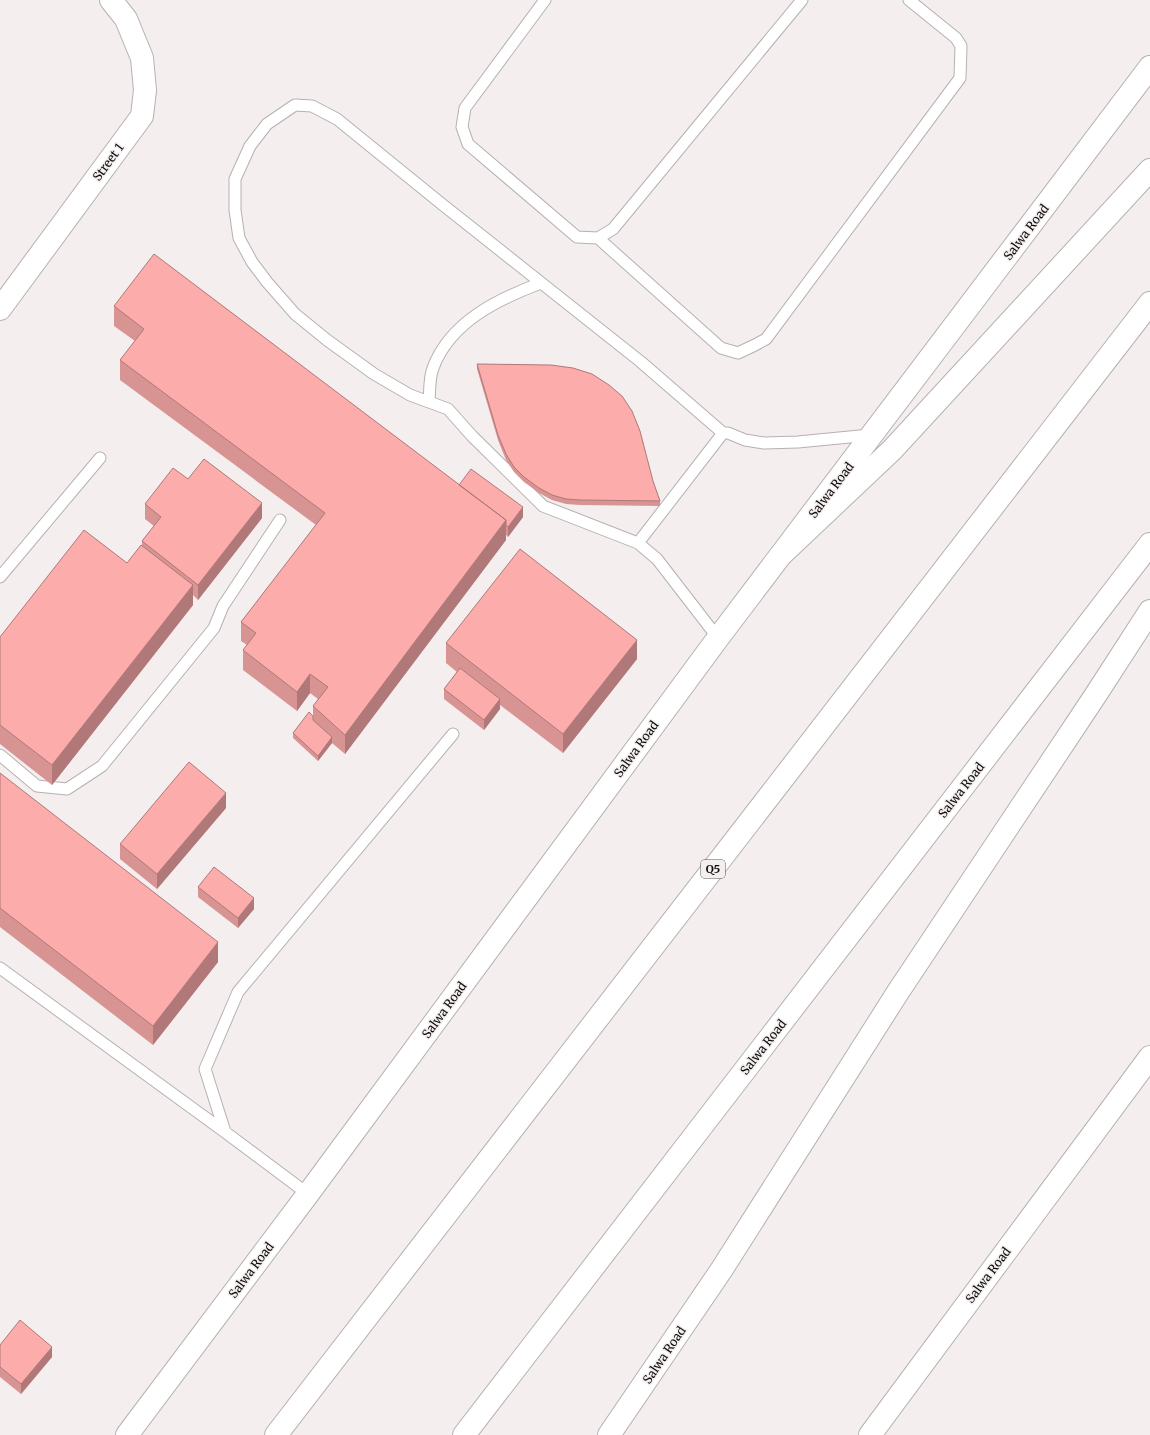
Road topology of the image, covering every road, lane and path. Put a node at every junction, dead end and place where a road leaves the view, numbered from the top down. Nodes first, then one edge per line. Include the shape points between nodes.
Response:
1 (111, 0) edge
2 (545, 0) edge
3 (802, 0) edge
4 (909, 0) edge
5 (1150, 67) edge
6 (1150, 170) edge
7 (598, 238) junction
8 (541, 283) junction
9 (1150, 303) edge
10 (0, 309) edge
11 (429, 402) junction
12 (723, 433) junction
13 (873, 435) junction
14 (100, 458) dead end
15 (280, 520) dead end
16 (638, 543) junction
17 (1150, 544) edge
18 (783, 553) junction
19 (0, 577) edge
20 (1150, 611) edge
21 (718, 638) junction
22 (453, 734) dead end
23 (0, 755) edge
24 (0, 968) edge
25 (1150, 1057) edge
26 (225, 1132) junction
27 (308, 1194) junction
28 (127, 1435) edge
29 (276, 1435) edge
30 (464, 1435) edge
31 (609, 1435) edge
32 (870, 1435) edge

1 - 10 main road, Street 1 via 126,19 142,58 146,90 142,116
2 - 7 lane via 465,108 462,127 468,144 577,237
3 - 7 lane via 613,229
4 - 7 lane via 956,38 961,46 960,78 766,339 738,353 721,348
5 - 13 main road, Salwa Road
6 - 18 main road via 892,450
8 - 11 lane via 514,293 463,325 443,347 432,369
8 - 11 lane via 337,119 312,106 295,105 267,124 250,146 235,179 235,210 239,238 252,262 295,314 327,340 410,396
8 - 12 lane via 641,362
9 - 29 main road, Q5
11 - 16 lane via 448,409 543,506
12 - 13 lane via 764,443
12 - 16 lane
13 - 18 main road, Salwa Road
14 - 19 lane
15 - 23 lane via 223,606 214,628 102,766 67,789 38,786
16 - 21 lane via 657,559
17 - 30 main road, Salwa Road
18 - 21 main road, Salwa Road
20 - 31 main road, Salwa Road via 898,992 722,1269
21 - 27 main road, Salwa Road
22 - 26 lane via 238,992 205,1069
24 - 26 lane
25 - 32 main road, Salwa Road
26 - 27 lane
27 - 28 main road, Salwa Road

